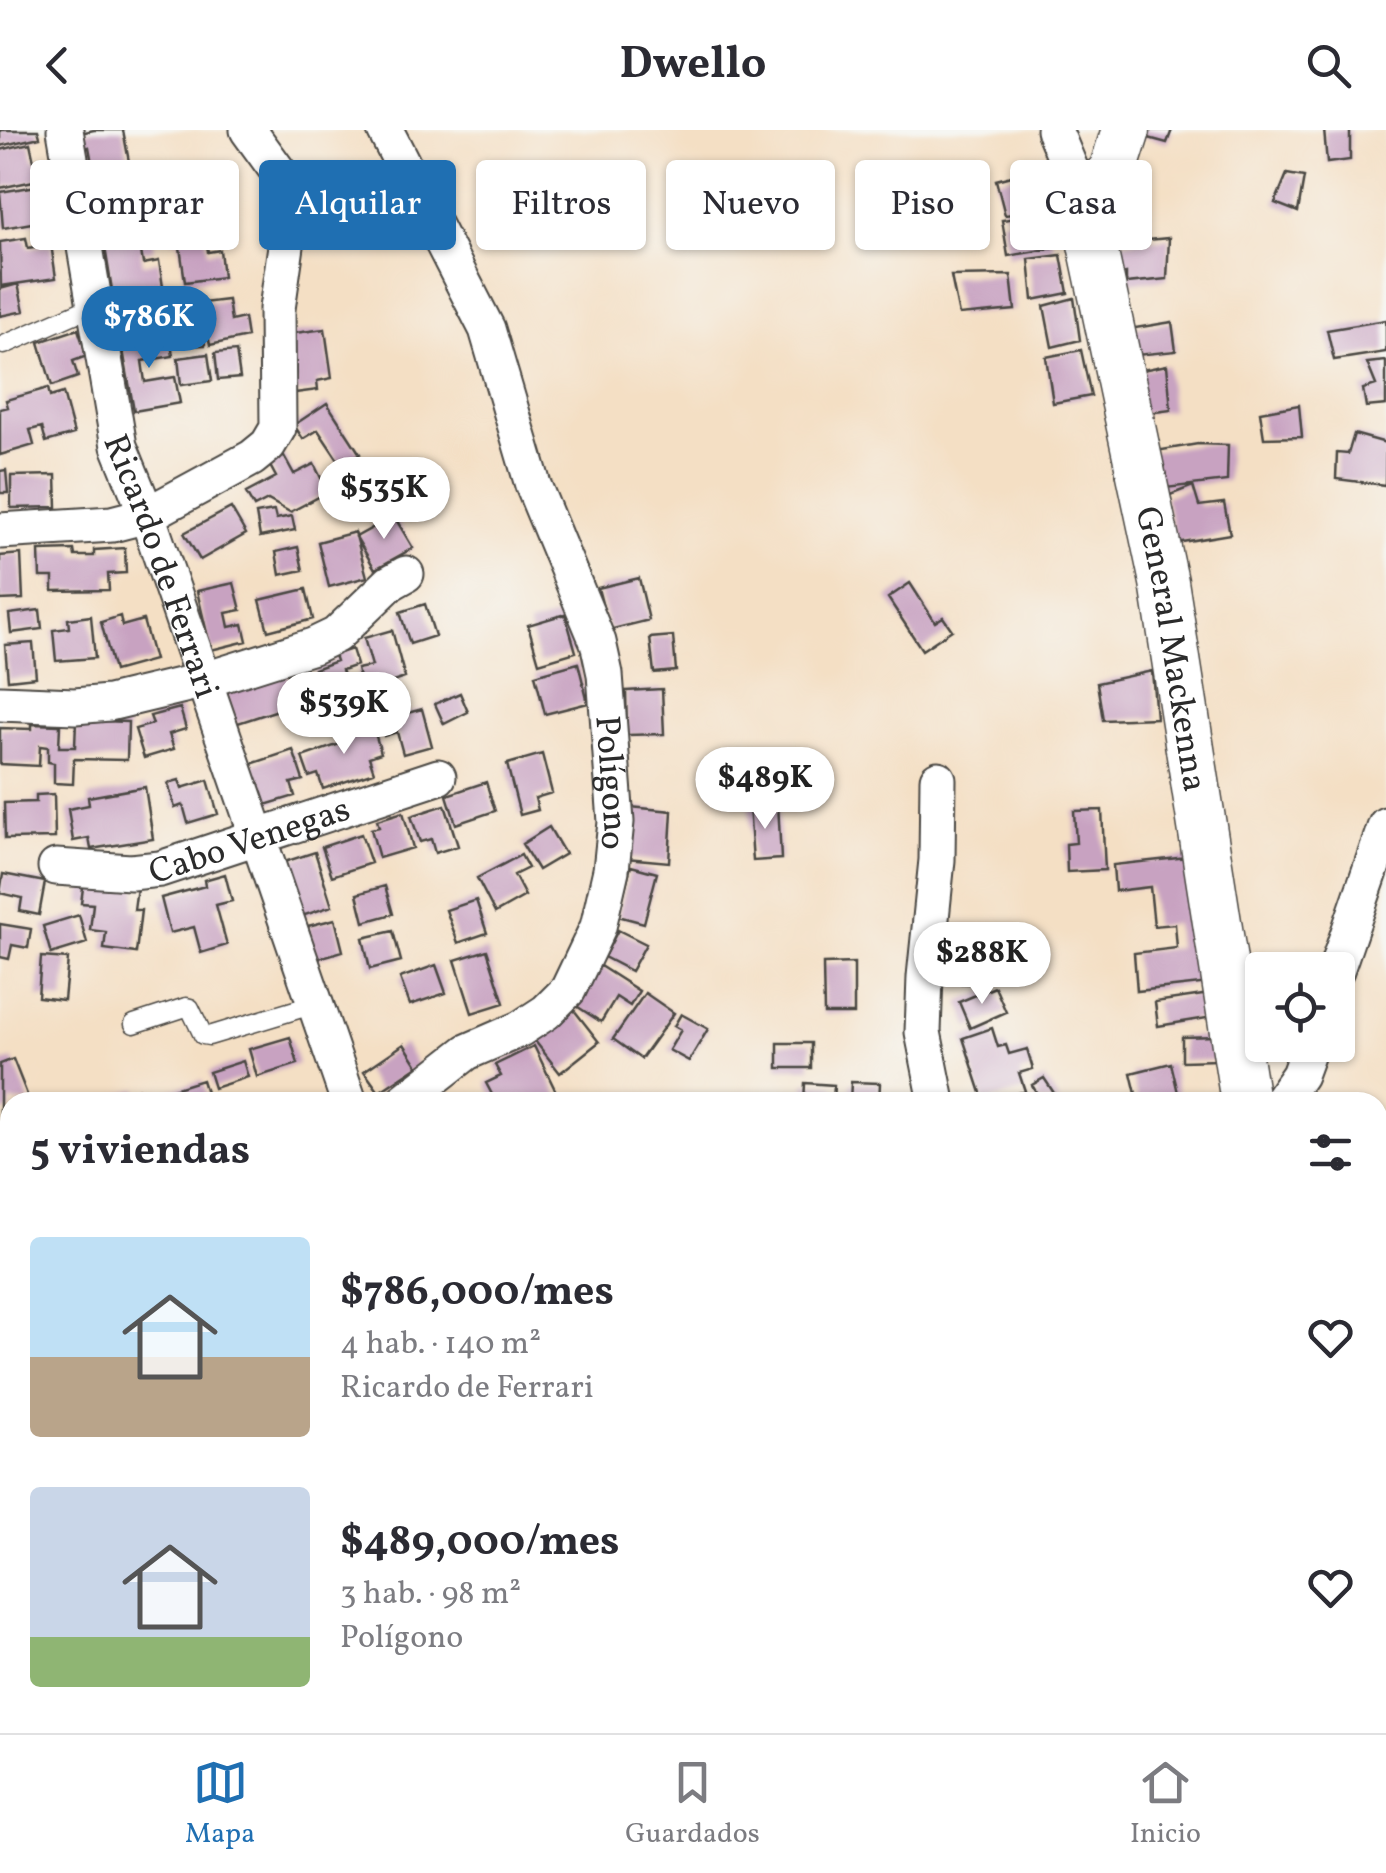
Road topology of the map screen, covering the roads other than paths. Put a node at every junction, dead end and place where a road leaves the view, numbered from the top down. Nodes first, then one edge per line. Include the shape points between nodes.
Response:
1 (65, 130) edge
2 (248, 130) edge
3 (384, 130) edge
4 (1054, 130) edge
5 (1126, 130) edge
6 (1067, 160) edge
7 (1116, 160) edge
8 (1093, 250) edge
9 (96, 305) junction
10 (4, 345) dead end
11 (148, 514) junction
12 (0, 531) edge
13 (406, 574) dead end
14 (205, 680) junction
15 (0, 703) edge
16 (438, 777) dead end
17 (938, 779) dead end
18 (1386, 825) edge
19 (258, 837) junction
20 (56, 866) dead end
21 (1342, 952) edge
22 (315, 1004) junction
23 (134, 1024) dead end
24 (1304, 1062) edge
25 (346, 1092) edge
26 (416, 1092) edge
27 (936, 1092) edge
28 (1243, 1092) edge
29 (1287, 1092) edge

1 - 9 street, Ricardo de Ferrari
2 - 11 street via 285,181 292,204 278,309 278,428 252,458
3 - 26 street, Polígono via 487,329 533,485 598,642 616,822 598,927 568,990 546,1012 467,1052
4 - 6 street
5 - 7 street
8 - 28 street, General Mackenna via 1164,582
9 - 10 lane
9 - 11 street, Ricardo de Ferrari via 119,446
11 - 12 street via 112,524
11 - 14 street, Ricardo de Ferrari
13 - 14 street via 336,635
14 - 15 street via 109,704
14 - 19 street, Ricardo de Ferrari
16 - 19 street, Cabo Venegas
17 - 27 street via 923,1032
18 - 21 street
19 - 20 street, Cabo Venegas via 160,869
19 - 22 street, Ricardo de Ferrari
22 - 23 lane via 209,1036 186,1007
22 - 25 street, Ricardo de Ferrari
24 - 29 street

